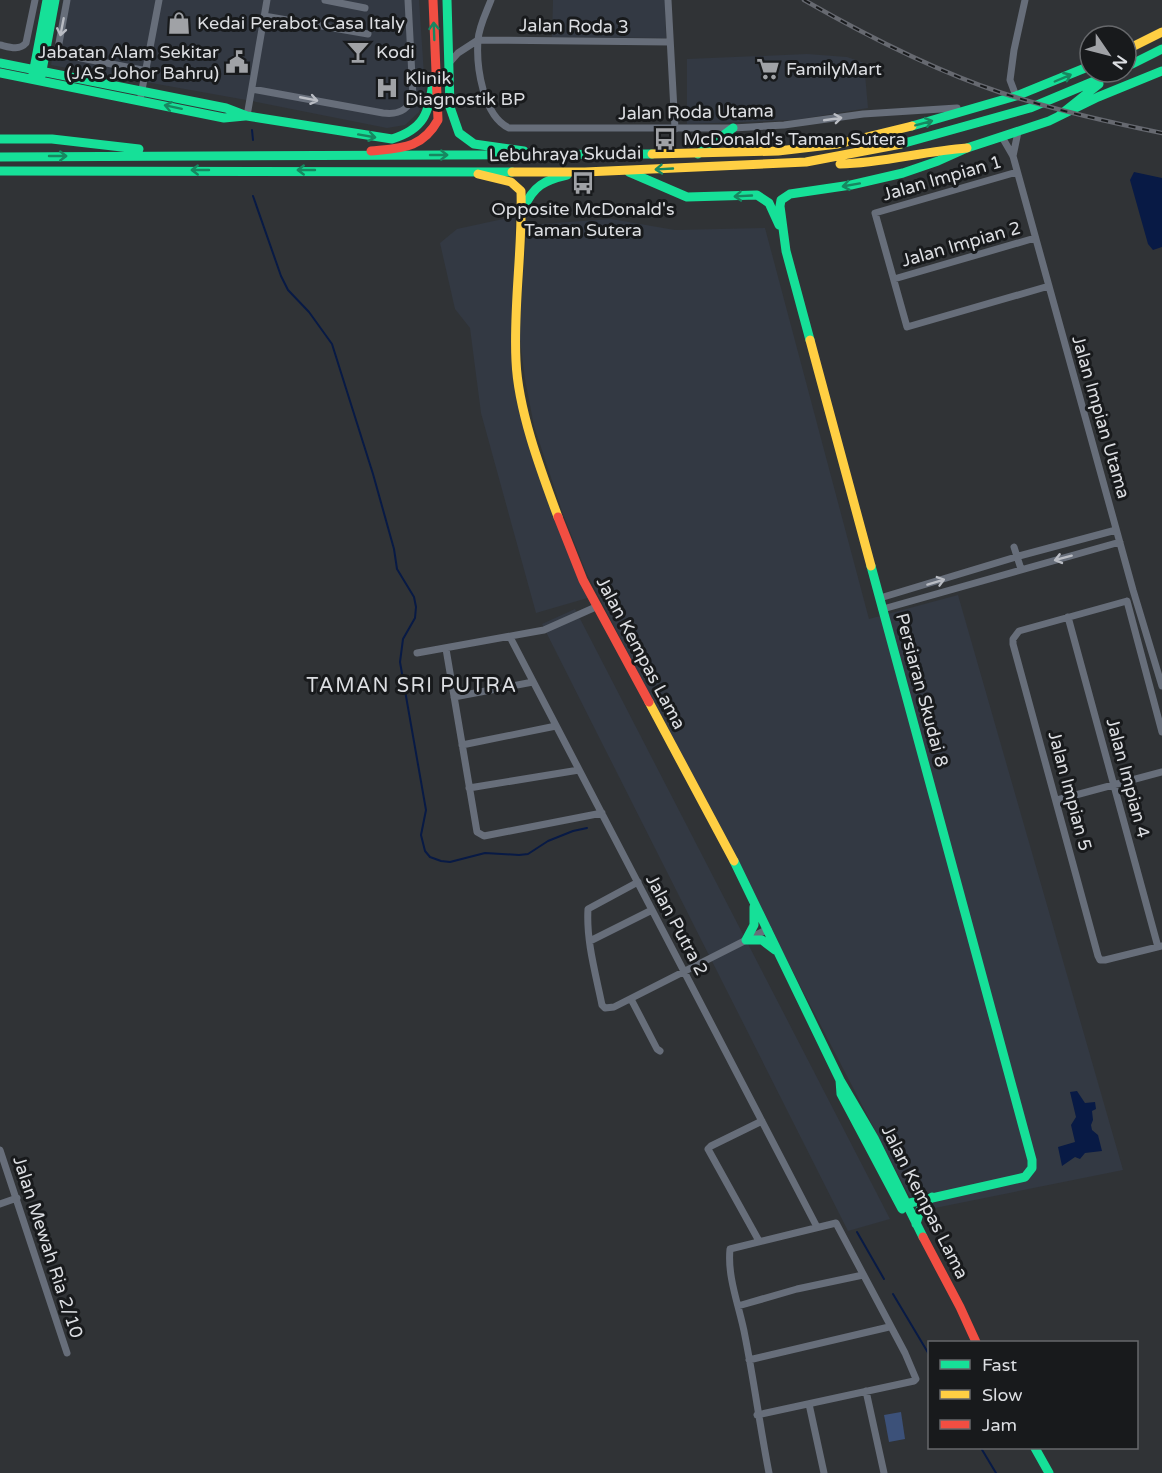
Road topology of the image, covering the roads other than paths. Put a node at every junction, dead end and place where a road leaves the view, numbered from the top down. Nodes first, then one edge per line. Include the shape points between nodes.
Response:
1 (35, 0) edge
2 (47, 0) edge
3 (55, 0) edge
4 (68, 0) edge
5 (159, 0) edge
6 (267, 0) edge
7 (325, 0) edge
8 (408, 0) edge
9 (433, 0) edge
10 (447, 0) edge
11 (491, 0) edge
12 (668, 0) edge
13 (1025, 0) edge
14 (365, 8) dead end
15 (264, 16) junction
16 (1162, 32) edge
17 (368, 34) dead end
18 (478, 40) junction
19 (670, 42) junction
20 (1138, 44) edge
21 (0, 45) edge
22 (1162, 49) edge
23 (46, 51) junction
24 (57, 54) junction
25 (1138, 61) edge
26 (435, 62) junction
27 (450, 62) junction
28 (0, 63) edge
29 (147, 71) junction
30 (1078, 71) edge
31 (1162, 71) edge
32 (0, 73) edge
33 (37, 75) junction
34 (1090, 84) edge
35 (1099, 84) edge
36 (252, 89) junction
37 (141, 96) junction
38 (1016, 96) junction
39 (981, 107) junction
40 (1060, 115) junction
41 (247, 116) junction
42 (734, 128) junction
43 (675, 129) junction
44 (1018, 132) junction
45 (1002, 137) junction
46 (0, 139) edge
47 (967, 148) junction
48 (698, 154) junction
49 (193, 155) junction
50 (548, 155) junction
51 (338, 156) junction
52 (1013, 156) junction
53 (0, 157) edge
54 (806, 162) junction
55 (0, 171) edge
56 (466, 171) junction
57 (627, 171) junction
58 (585, 172) junction
59 (1017, 172) junction
60 (523, 212) junction
61 (782, 230) junction
62 (1035, 238) junction
63 (894, 279) junction
64 (1049, 286) junction
65 (1116, 530) junction
66 (1120, 542) junction
67 (1014, 547) dead end
68 (1017, 557) junction
69 (1021, 569) junction
70 (880, 598) junction
71 (598, 606) junction
72 (883, 609) junction
73 (1068, 617) junction
74 (510, 637) junction
75 (446, 649) junction
76 (417, 653) dead end
77 (533, 682) junction
78 (1162, 686) edge
79 (454, 698) junction
80 (556, 726) junction
81 (1162, 732) edge
82 (462, 745) junction
83 (579, 770) junction
84 (1162, 772) edge
85 (1114, 785) junction
86 (469, 788) junction
87 (1056, 800) junction
88 (602, 813) junction
89 (638, 882) junction
90 (747, 885) junction
91 (652, 910) junction
92 (768, 929) junction
93 (746, 940) junction
94 (590, 941) junction
95 (1160, 946) edge
96 (684, 972) junction
97 (796, 986) junction
98 (631, 999) junction
99 (660, 1051) dead end
100 (762, 1121) junction
101 (0, 1150) edge
102 (932, 1197) junction
103 (17, 1198) junction
104 (0, 1204) edge
105 (903, 1204) junction
106 (916, 1224) junction
107 (817, 1227) junction
108 (759, 1241) junction
109 (863, 1275) junction
110 (738, 1306) junction
111 (889, 1327) junction
112 (974, 1341) edge
113 (975, 1341) edge
114 (67, 1353) dead end
115 (749, 1360) junction
116 (866, 1391) junction
117 (809, 1404) junction
118 (758, 1415) junction
119 (1036, 1449) edge
120 (770, 1473) edge
121 (824, 1473) edge
122 (884, 1473) edge
123 (1049, 1473) edge

1 - 21 street via 23,47
2 - 33 main road
3 - 23 main road
4 -> 24 street
5 - 29 street
6 - 15 street
7 - 14 street
36 -> 8 street via 383,113 395,114 406,109 413,96
26 -> 9 main road
10 - 27 main road
11 - 18 street
12 - 19 street
13 - 38 street via 1010,81
15 - 17 street
15 - 36 street
16 - 20 main road
18 - 19 street, Jalan Roda 3
18 - 27 street
18 - 43 street, Jalan Roda Utama via 486,100 496,120 508,128
19 - 43 street
22 - 25 main road
23 - 24 street
23 - 33 main road
24 - 29 street
41 -> 26 main road via 381,138 402,137 426,117
26 - 51 main road via 438,120 428,137 409,146
27 - 50 main road via 450,107 465,139 474,144
28 - 33 main road
29 - 37 street
38 -> 30 main road, Lebuhraya Skudai
31 - 40 main road
32 - 33 main road
33 - 37 main road
34 - 54 main road, Lebuhraya Skudai via 1014,113 895,146
35 - 40 main road
36 - 41 street
37 - 41 main road via 226,108
38 - 39 main road, Lebuhraya Skudai
42 -> 39 street, Jalan Roda Utama via 863,114
48 -> 39 main road, Lebuhraya Skudai via 838,144
40 - 44 main road
42 - 43 street, Jalan Roda Utama
42 - 48 main road
44 - 45 main road
44 - 52 street, Jalan Impian Utama
45 - 47 main road
45 - 52 street, Jalan Impian Utama
46 - 49 main road via 52,139
47 - 54 main road via 847,164
47 -> 61 main road via 903,173 784,196 780,206
48 - 50 main road, Lebuhraya Skudai
49 - 51 main road, Lebuhraya Skudai
53 -> 49 main road, Lebuhraya Skudai
51 -> 50 main road, Lebuhraya Skudai
52 - 59 street, Jalan Impian Utama
54 -> 57 main road, Lebuhraya Skudai
56 -> 55 main road, Lebuhraya Skudai
56 - 58 main road, Lebuhraya Skudai
56 - 60 main road, Jalan Kempas Lama via 515,184 521,191
57 - 58 main road, Lebuhraya Skudai
61 -> 57 main road via 762,196 687,197
58 - 60 main road, Jalan Kempas Lama via 545,180 529,196
59 - 62 street, Jalan Impian Utama
59 - 63 street, Jalan Impian 1 via 875,213
60 - 71 main road, Jalan Kempas Lama via 515,323 516,365 524,409 560,528
61 - 70 main road, Persiaran Skudai 8
62 - 63 street, Jalan Impian 2
62 - 64 street, Jalan Impian Utama
63 - 64 street via 907,327
64 - 65 street, Jalan Impian Utama
65 - 66 street, Jalan Impian Utama
65 - 68 street
66 -> 69 street
66 - 78 street, Jalan Impian Utama
67 - 68 street
68 - 69 street
70 -> 68 street
69 - 72 street
70 - 72 main road, Persiaran Skudai 8
71 - 74 street via 544,630
71 - 90 main road, Jalan Kempas Lama
72 - 102 main road, Persiaran Skudai 8 via 1032,1160 1032,1168 1025,1177
73 - 81 street via 1127,601
73 - 85 street, Jalan Impian 4
73 - 87 street, Jalan Impian 5 via 1019,631 1013,639
74 - 75 street
74 - 77 street, Jalan Putra 2
75 - 76 street
75 - 79 street
77 - 79 street
77 - 80 street, Jalan Putra 2
79 - 82 street
80 - 82 street
80 - 83 street, Jalan Putra 2
82 - 86 street
83 - 86 street
83 - 88 street, Jalan Putra 2
84 - 85 street
85 - 87 street
85 - 95 street, Jalan Impian 4
86 - 88 street via 480,834
87 - 95 street, Jalan Impian 5 via 1101,960
88 - 89 street, Jalan Putra 2
89 - 91 street, Jalan Putra 2
89 - 94 street via 590,907
90 - 92 main road, Jalan Kempas Lama
90 - 93 main road via 756,920
91 - 94 street
91 - 96 street, Jalan Putra 2
92 - 93 street
92 - 97 main road, Jalan Kempas Lama
93 - 96 street
93 - 97 main road via 759,939 771,945
94 - 98 street via 602,1005 614,1007
96 - 98 street
96 - 100 street, Jalan Putra 2
97 - 105 main road, Jalan Kempas Lama via 840,1080 841,1094
98 - 99 street
100 - 107 street, Jalan Putra 2
100 - 108 street via 708,1149
101 - 103 street, Jalan Mewah Ria 2/10
102 - 105 main road
102 - 106 main road via 920,1210
103 - 104 street
103 - 114 street, Jalan Mewah Ria 2/10
105 - 106 main road, Jalan Kempas Lama
105 - 112 main road, Jalan Kempas Lama
106 - 113 main road, Jalan Kempas Lama
107 - 108 street
107 - 109 street via 837,1223
108 - 110 street via 729,1252
109 - 110 street
109 - 111 street
110 - 115 street
111 - 115 street
111 - 116 street via 916,1379
115 - 118 street
116 - 117 street
116 - 122 street
117 - 118 street
117 - 121 street
118 - 120 street
119 - 123 main road

